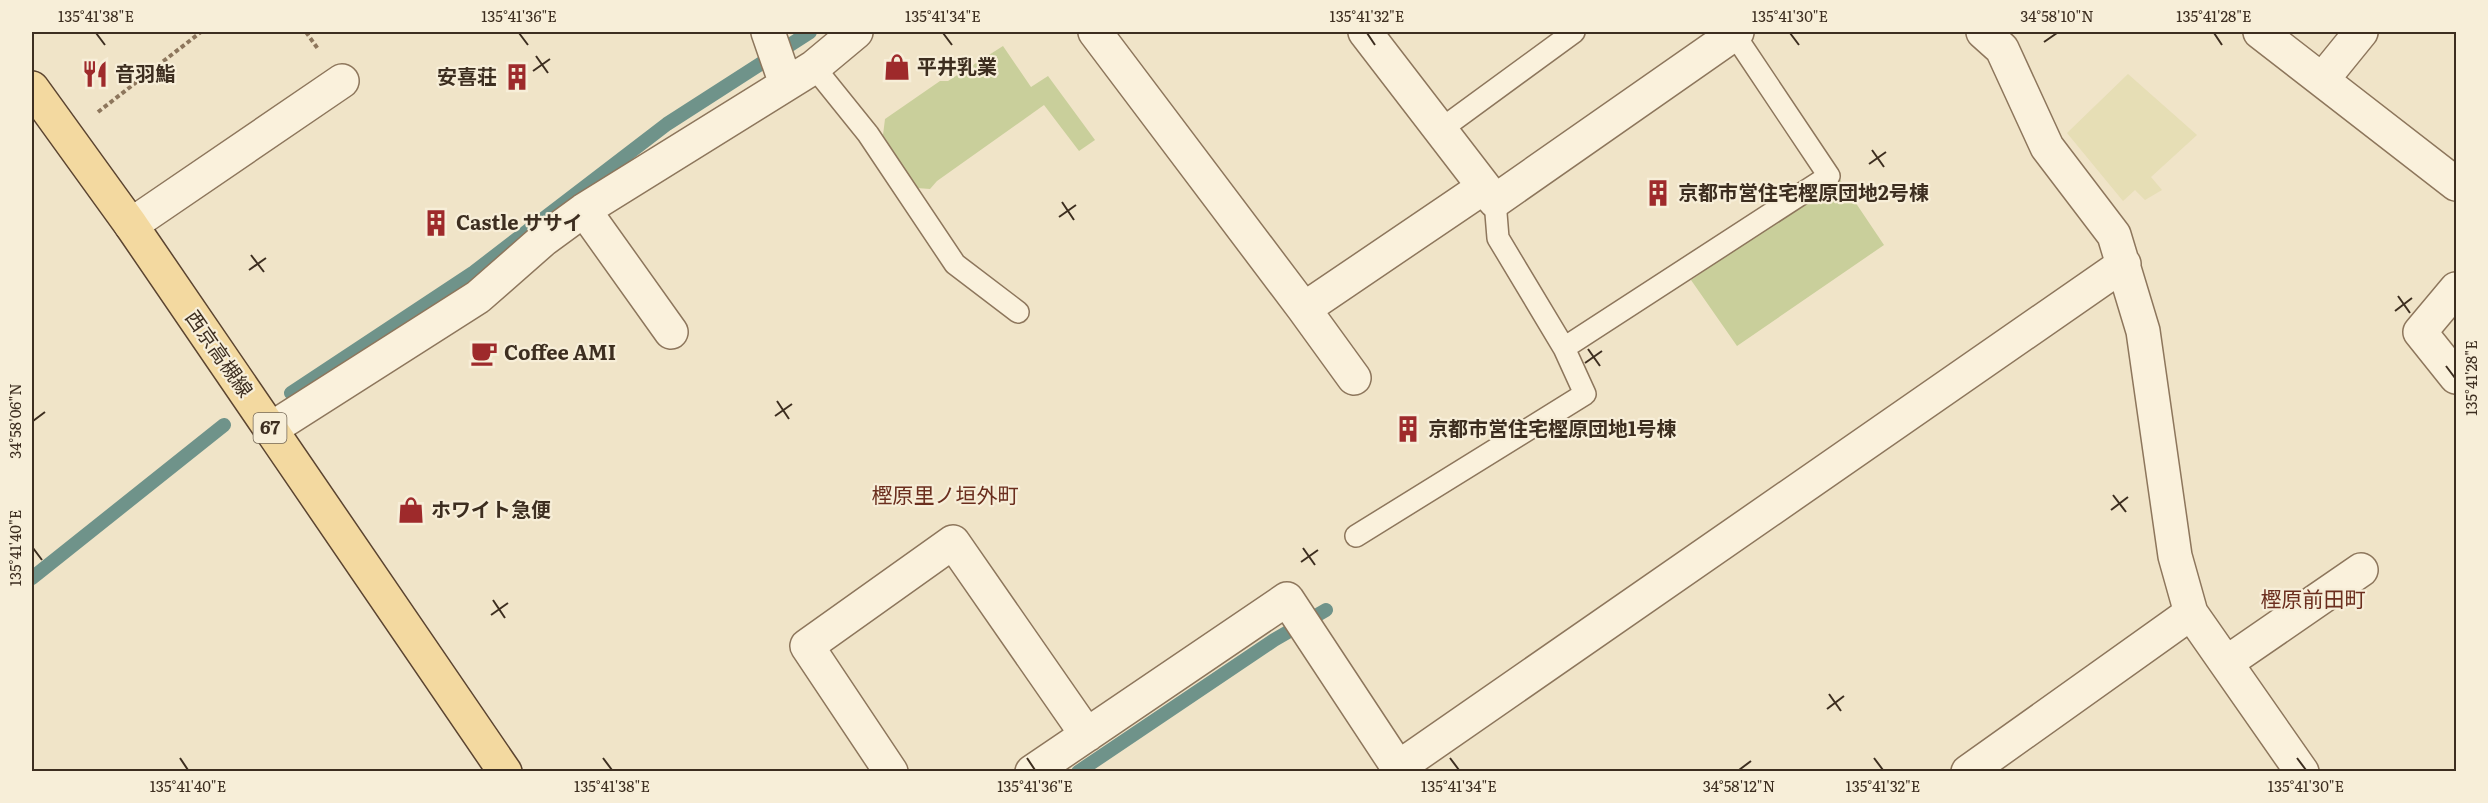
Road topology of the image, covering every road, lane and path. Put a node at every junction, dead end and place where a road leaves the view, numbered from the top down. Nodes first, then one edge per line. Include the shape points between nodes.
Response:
1 (201, 32) edge
2 (768, 32) edge
3 (856, 32) edge
4 (1095, 32) edge
5 (1365, 32) edge
6 (1574, 32) edge
7 (2260, 32) edge
8 (2361, 32) edge
9 (1735, 33) edge
10 (2001, 37) edge
11 (814, 67) junction
12 (2322, 80) junction
13 (342, 81) dead end
14 (786, 84) junction
15 (32, 88) edge
16 (1440, 130) junction
17 (66, 137) junction
18 (2457, 184) edge
19 (1490, 194) junction
20 (584, 210) junction
21 (131, 225) junction
22 (2124, 264) junction
23 (2457, 289) edge
24 (1304, 309) junction
25 (1018, 312) dead end
26 (671, 332) dead end
27 (1564, 348) junction
28 (2457, 377) edge
29 (1354, 378) dead end
30 (271, 429) junction
31 (1356, 536) dead end
32 (2361, 570) dead end
33 (2191, 613) junction
34 (2226, 663) junction
35 (1087, 735) junction
36 (1400, 769) edge
37 (505, 771) edge
38 (891, 771) edge
39 (1032, 771) edge
40 (1968, 771) edge
41 (2302, 771) edge

1 - 17 path
2 - 14 street
3 - 11 street
4 - 24 street
5 - 16 street
6 - 16 lane
7 - 12 street
8 - 12 street
9 - 19 street
9 - 27 lane via 1829,176
10 - 22 street via 2047,147 2114,235
11 - 14 street
11 - 25 lane via 868,134 955,264
12 - 18 street
13 - 21 street
14 - 20 street
15 - 17 main road, 西京高槻線 / 67
16 - 19 street
17 - 21 main road, 西京高槻線 / 67
19 - 24 street
19 - 27 lane via 1498,238
20 - 26 street
20 - 30 street via 478,297
21 - 30 main road, 西京高槻線 / 67
22 - 33 street via 2143,331 2175,556
22 - 36 street
23 - 28 street via 2421,332
24 - 29 street
27 - 31 lane via 1585,394
30 - 37 main road, 西京高槻線 / 67
32 - 34 street
33 - 34 street
33 - 40 street
34 - 41 street
35 - 36 street via 1287,599
35 - 38 street via 953,542 807,646
35 - 39 street

